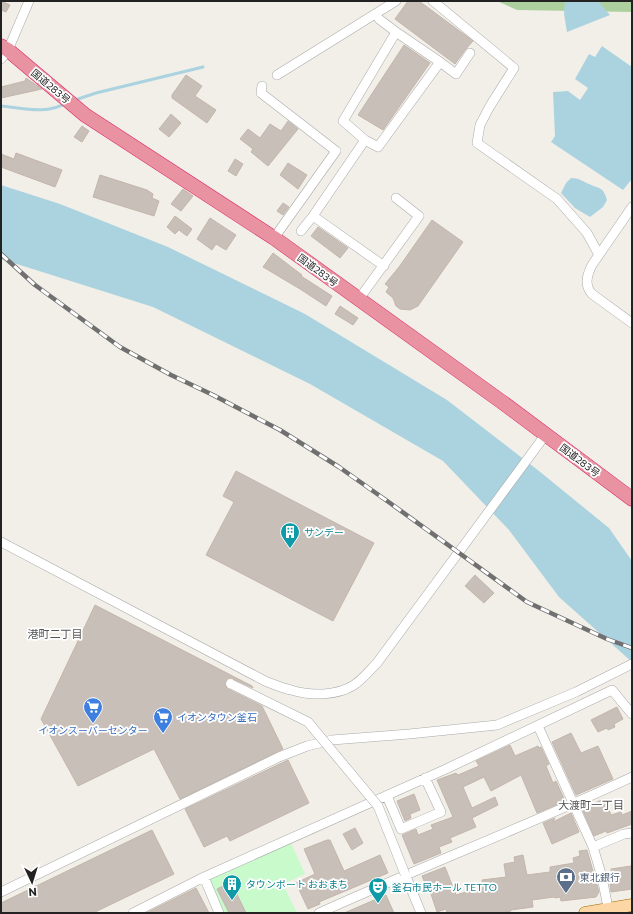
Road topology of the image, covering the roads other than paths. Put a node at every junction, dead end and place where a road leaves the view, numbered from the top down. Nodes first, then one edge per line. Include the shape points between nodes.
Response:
1 (29, 1) edge
2 (396, 1) edge
3 (433, 1) edge
4 (379, 19) dead end
5 (396, 32) junction
6 (3, 52) edge
7 (470, 53) dead end
8 (440, 62) junction
9 (277, 75) dead end
10 (262, 86) dead end
11 (365, 140) junction
12 (396, 198) dead end
13 (632, 207) edge
14 (313, 216) junction
15 (301, 232) dead end
16 (274, 238) junction
17 (599, 255) junction
18 (384, 266) junction
19 (359, 299) junction
20 (632, 323) edge
21 (546, 434) junction
22 (632, 499) edge
23 (1, 542) edge
24 (632, 664) edge
25 (231, 684) dead end
26 (632, 714) edge
27 (538, 726) junction
28 (632, 777) edge
29 (425, 778) junction
30 (387, 796) junction
31 (572, 804) junction
32 (632, 833) edge
33 (593, 847) junction
34 (405, 874) junction
35 (204, 877) junction
36 (1, 892) edge
37 (632, 905) edge
38 (609, 911) edge
39 (133, 913) edge
40 (219, 913) edge
41 (319, 913) edge
42 (421, 913) edge
43 (585, 913) edge

1 - 6 street
2 - 9 street
3 - 17 street via 514,68 480,125 477,144 557,199 587,234
4 - 5 street
5 - 8 street
5 - 11 street via 342,121
6 - 16 highway, 国道283号 via 85,115
7 - 8 street via 456,74
8 - 11 street via 378,147
10 - 16 street via 261,93 336,152
11 - 14 street
12 - 18 street via 419,216
13 - 17 street
14 - 15 street
14 - 18 street
16 - 19 highway, 国道283号
17 - 20 street via 588,274 588,290
18 - 19 street
19 - 21 highway, 国道283号
21 - 22 highway, 国道283号
21 - 23 street via 377,663 354,685 341,690 307,693 291,691 265,681
24 - 36 street via 571,695 496,725 332,740 279,756
25 - 34 street, bridge via 308,722 378,806
26 - 27 street via 612,690
27 - 29 street
27 - 31 street
28 - 31 street
29 - 30 street
29 - 30 street via 441,812 401,829
30 - 35 street
31 - 33 street
31 - 34 street
32 - 33 street
33 - 38 street
34 - 41 street
34 - 42 street
35 - 39 street
35 - 40 street
37 - 38 main road
38 - 43 main road

